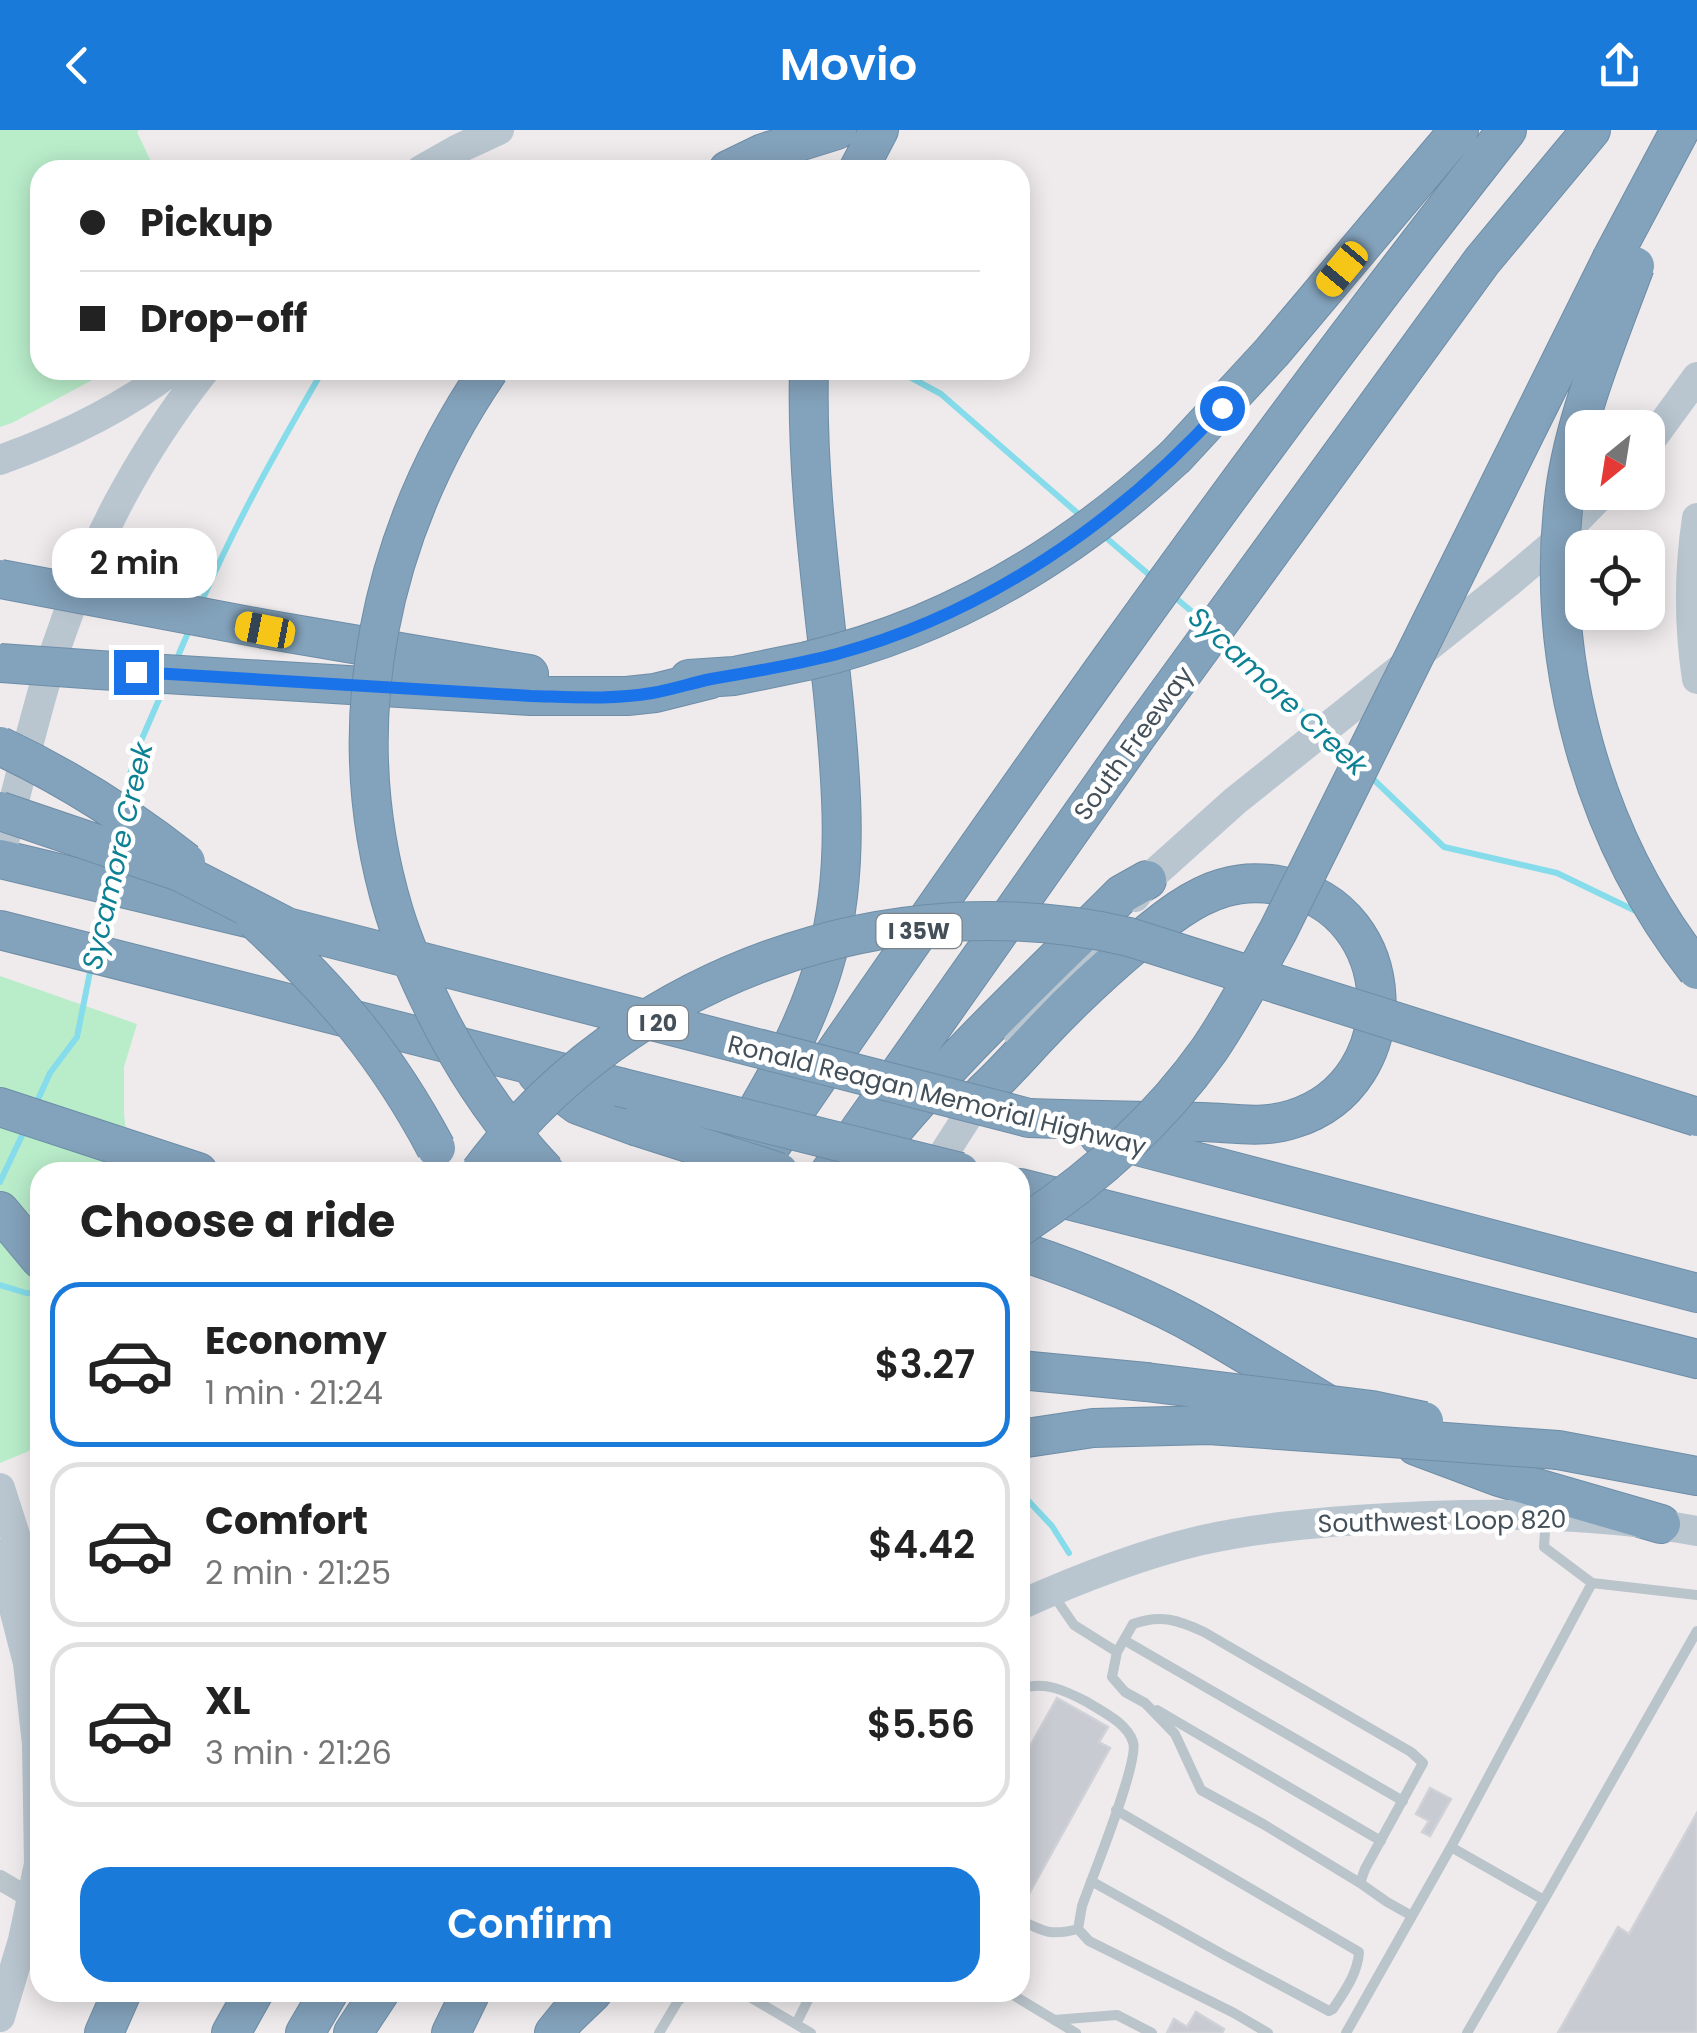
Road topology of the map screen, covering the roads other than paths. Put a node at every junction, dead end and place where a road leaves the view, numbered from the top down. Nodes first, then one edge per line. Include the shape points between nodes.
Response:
1 (499, 130) edge
2 (837, 130) edge
3 (880, 130) edge
4 (1458, 130) edge
5 (1507, 130) edge
6 (1591, 130) edge
7 (1681, 130) edge
8 (439, 160) edge
9 (749, 160) edge
10 (864, 160) edge
11 (1624, 262) junction
12 (1697, 377) edge
13 (158, 380) edge
14 (198, 380) edge
15 (482, 380) edge
16 (809, 380) edge
17 (1665, 421) edge
18 (0, 460) edge
19 (1586, 510) edge
20 (1697, 518) edge
21 (0, 579) edge
22 (0, 663) edge
23 (711, 679) junction
24 (1697, 679) edge
25 (0, 746) edge
26 (0, 811) edge
27 (0, 858) edge
28 (1147, 880) junction
29 (286, 927) junction
30 (0, 930) edge
31 (1697, 970) edge
32 (523, 1063) junction
33 (983, 1093) junction
34 (0, 1106) edge
35 (1697, 1117) edge
36 (1029, 1118) junction
37 (168, 1162) edge
38 (443, 1162) edge
39 (488, 1162) edge
40 (537, 1162) edge
41 (726, 1162) edge
42 (749, 1162) edge
43 (760, 1162) edge
44 (837, 1162) edge
45 (866, 1162) edge
46 (920, 1162) edge
47 (938, 1162) edge
48 (1030, 1191) edge
49 (0, 1211) edge
50 (1030, 1219) edge
51 (30, 1247) edge
52 (1030, 1254) edge
53 (1697, 1293) edge
54 (1697, 1359) edge
55 (1030, 1371) edge
56 (1030, 1437) edge
57 (1558, 1450) junction
58 (1697, 1476) edge
59 (5, 1502) edge
60 (1546, 1516) junction
61 (1679, 1528) edge
62 (0, 1554) edge
63 (1592, 1583) junction
64 (30, 1586) edge
65 (1051, 1592) junction
66 (1697, 1595) edge
67 (1030, 1601) edge
68 (1697, 1631) edge
69 (1124, 1640) junction
70 (1117, 1652) junction
71 (30, 1681) edge
72 (1030, 1686) edge
73 (1145, 1703) junction
74 (1403, 1801) junction
75 (1116, 1810) junction
76 (1381, 1841) junction
77 (1451, 1847) junction
78 (0, 1880) edge
79 (1091, 1881) junction
80 (1360, 1883) junction
81 (30, 1897) edge
82 (1544, 1900) junction
83 (30, 1908) edge
84 (1412, 1916) junction
85 (1030, 1925) edge
86 (1078, 1930) junction
87 (99, 2002) edge
88 (118, 2002) edge
89 (248, 2002) edge
90 (323, 2002) edge
91 (373, 2002) edge
92 (466, 2002) edge
93 (583, 2002) edge
94 (597, 2002) edge
95 (677, 2002) edge
96 (758, 2002) edge
97 (807, 2002) edge
98 (1024, 2002) edge
99 (0, 2017) edge
100 (1054, 2020) junction
101 (796, 2024) junction
102 (89, 2033) edge
103 (104, 2033) edge
104 (231, 2033) edge
105 (306, 2033) edge
106 (353, 2033) edge
107 (451, 2033) edge
108 (554, 2033) edge
109 (573, 2033) edge
110 (659, 2033) edge
111 (811, 2033) edge
112 (1076, 2033) edge
113 (1152, 2033) edge
114 (1268, 2033) edge
115 (1346, 2033) edge
116 (1467, 2033) edge

1 - 8 main road
2 - 9 highway
3 - 10 highway
4 - 23 highway, bridge via 1176,456 1076,539 976,599 890,636 783,667
5 - 43 highway, I 35W via 1087,692
6 - 44 highway, South Freeway / I 35W via 1482,261
7 - 11 highway via 1666,184
11 - 31 highway, bridge via 1566,490 1561,552 1568,669 1585,754 1612,829
11 - 50 highway, bridge via 1230,1018 1132,1140
12 - 17 main road
13 - 18 main road via 72,431
14 - 27 main road via 155,440 85,574 43,690
15 - 40 highway, bridge via 432,464 392,576 373,670 371,781 385,878 417,973 483,1096
16 - 41 highway via 842,789 837,900 826,956 800,1026
19 - 28 main road, bridge
20 - 24 main road via 1691,594
21 - 23 highway, bridge via 524,674
22 - 23 highway, bridge via 531,696 627,696
25 - 38 highway, bridge via 147,832 283,946 386,1062
26 - 29 highway, bridge via 180,872
27 - 29 highway, Ronald Reagan Memorial Highway / I 20, bridge
28 - 33 main road via 1010,1046
28 - 45 highway via 1122,894 964,1052
29 - 36 highway, Ronald Reagan Memorial Highway / I 20, bridge
30 - 32 highway, bridge
32 - 42 highway, bridge via 578,1105
32 - 46 highway, bridge
33 - 36 highway via 1117,960 1208,893 1241,884 1292,888 1338,913 1360,940 1377,991 1372,1039 1356,1074 1312,1112 1254,1126
33 - 47 main road
34 - 37 highway
35 - 39 highway, bridge via 1143,941 1072,926 957,922 844,936 686,996 578,1070
36 - 53 highway, Ronald Reagan Memorial Highway / I 20
48 - 54 highway
49 - 51 highway
52 - 61 highway via 1140,1297 1394,1438
55 - 57 highway, bridge via 1372,1410
56 - 57 highway, bridge via 1209,1425
57 - 58 highway
59 - 64 main road
60 - 61 main road, Southwest Loop 820
60 - 63 lane via 1544,1547
60 - 65 main road, Southwest Loop 820 via 1301,1524 1200,1541
62 - 71 main road
63 - 66 lane
63 - 77 lane
65 - 67 main road, Southwest Loop 820
65 - 70 lane via 1074,1624
68 - 82 lane
69 - 70 lane
69 - 74 lane
69 - 74 lane via 1133,1624 1156,1617 1204,1632 1411,1752 1423,1763
70 - 73 lane via 1112,1677
72 - 75 lane via 1058,1687 1127,1728 1135,1752
73 - 76 lane
73 - 80 lane via 1175,1734 1201,1790
74 - 76 lane
75 - 79 lane
75 - 79 lane via 1358,1952 1356,1970 1329,2011
76 - 80 lane
77 - 82 lane
77 - 84 lane
78 - 81 street
79 - 86 lane
80 - 84 lane
82 - 116 lane
83 - 99 main road
84 - 115 lane
85 - 86 lane via 1047,1934
86 - 114 lane
87 - 102 highway
88 - 103 highway
89 - 104 highway
90 - 105 highway
91 - 106 highway
92 - 107 highway
93 - 108 highway
94 - 109 main road
95 - 110 lane
96 - 101 lane
97 - 101 lane
98 - 100 lane
100 - 112 lane
100 - 113 lane via 1117,2015
101 - 111 lane

